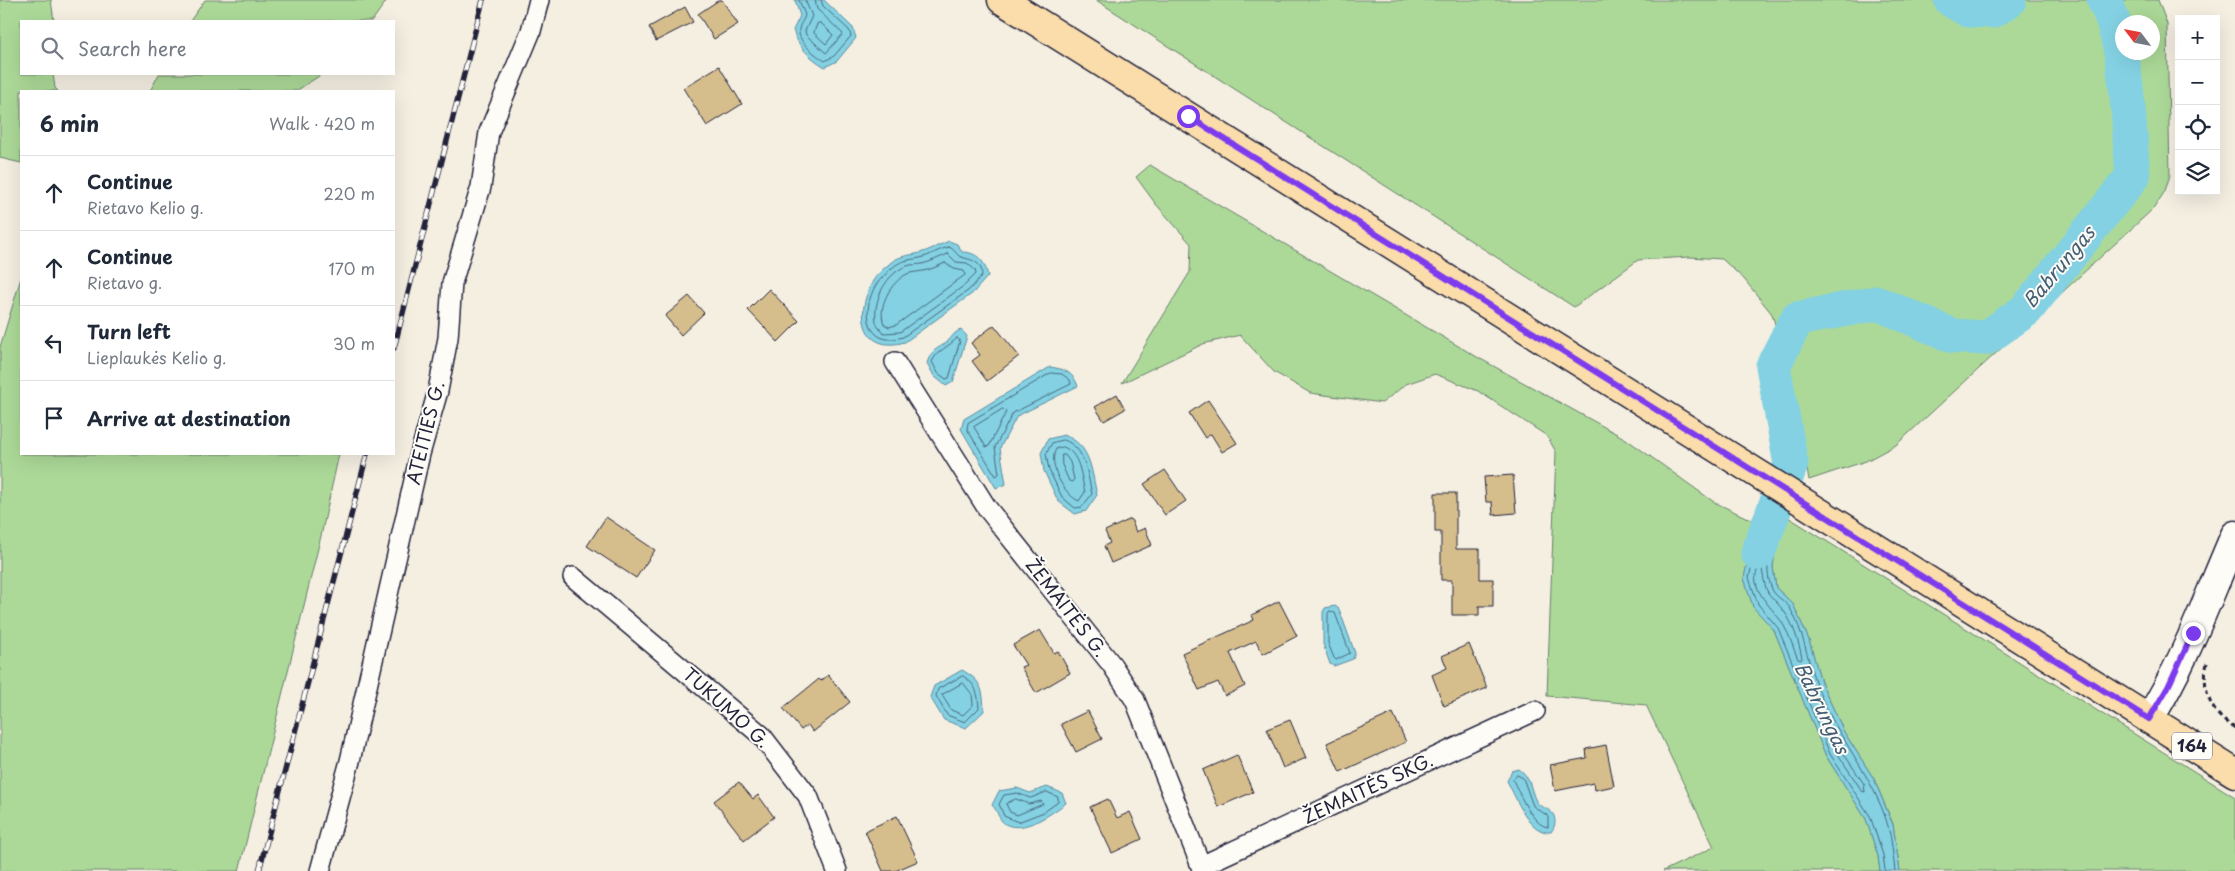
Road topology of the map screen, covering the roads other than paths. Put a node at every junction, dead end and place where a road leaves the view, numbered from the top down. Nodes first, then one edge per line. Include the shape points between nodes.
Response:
1 (539, 0) edge
2 (1002, 0) edge
3 (895, 362) dead end
4 (2235, 535) edge
5 (572, 578) dead end
6 (1535, 711) dead end
7 (2149, 719) junction
8 (2235, 773) edge
9 (1202, 869) edge
10 (320, 871) edge
11 (836, 871) edge

1 - 10 street, ATEITIES G. via 531,31 489,132 481,187 452,282 448,338 438,391 420,454 350,761
2 - 7 main road, 164
3 - 9 street, ŽEMAITĖS G. via 987,508 1112,665 1135,700
4 - 7 main road via 2186,649
5 - 11 street, TUKUMO G. via 761,735 808,796
6 - 9 street, ŽEMAITĖS SKG.
7 - 8 main road, 164

